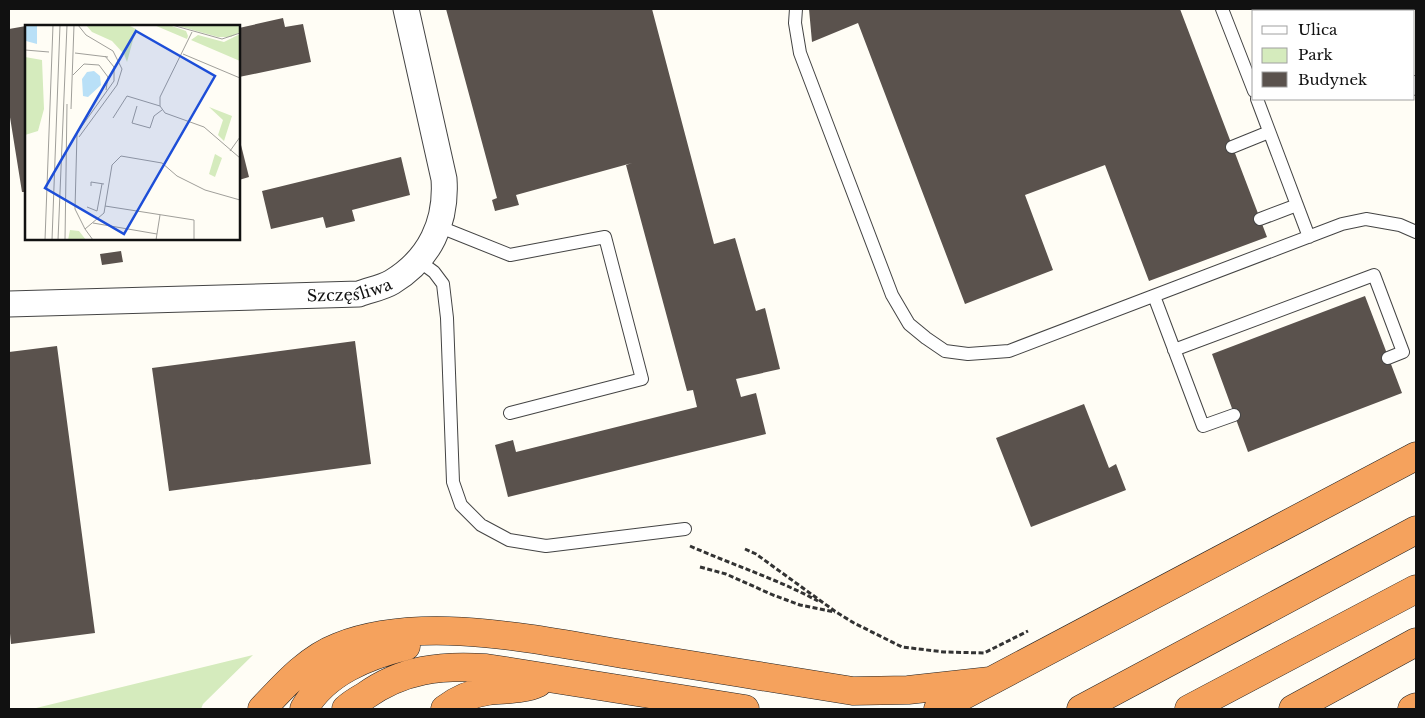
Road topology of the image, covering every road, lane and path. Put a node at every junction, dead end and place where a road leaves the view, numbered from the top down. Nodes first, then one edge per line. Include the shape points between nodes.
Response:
1 (406, 9) edge
2 (796, 9) edge
3 (1222, 9) edge
4 (1252, 86) edge
5 (1256, 100) edge
6 (1269, 132) junction
7 (1232, 147) dead end
8 (1297, 205) junction
9 (1260, 219) dead end
10 (440, 227) junction
11 (1416, 232) edge
12 (1309, 237) junction
13 (419, 261) junction
14 (1154, 296) junction
15 (9, 304) edge
16 (1174, 350) junction
17 (1388, 358) dead end
18 (510, 413) dead end
19 (1234, 415) dead end
20 (1416, 456) edge
21 (685, 530) dead end
22 (1416, 530) edge
23 (659, 533) junction
24 (745, 549) dead end
25 (700, 567) dead end
26 (1416, 589) edge
27 (827, 605) junction
28 (836, 612) junction
29 (1034, 628) dead end
30 (444, 631) junction
31 (1416, 642) edge
32 (550, 678) junction
33 (990, 680) junction
34 (1416, 707) edge
35 (262, 709) edge
36 (304, 709) edge
37 (346, 709) edge
38 (445, 709) edge
39 (745, 709) edge
40 (938, 709) edge
41 (1081, 709) edge
42 (1190, 709) edge
43 (1293, 709) edge
44 (1412, 709) edge

1 - 10 street, Szczęśliwa via 444,179
2 - 14 lane via 800,53 892,295 908,324 944,351 968,354 1009,351
3 - 4 lane
5 - 6 lane
6 - 7 lane
6 - 8 lane
8 - 9 lane
8 - 12 lane
10 - 13 street, Szczęśliwa
10 - 18 lane via 510,256 605,237 642,379
11 - 12 lane via 1400,225 1366,219
12 - 14 lane
13 - 15 street, Szczęśliwa via 391,283 359,294
13 - 23 lane via 443,284 453,482 461,505 481,525 509,540 546,546
14 - 16 lane
16 - 17 lane via 1374,275 1403,352
16 - 19 lane via 1203,426
20 - 33 highway
21 - 23 lane
22 - 41 highway
23 - 27 path via 785,584
24 - 27 path
25 - 28 path via 726,574 800,605
26 - 42 highway
27 - 28 path
28 - 29 path via 902,647 944,652 984,652
30 - 33 highway via 522,638 853,691 908,690
30 - 35 highway via 404,632 337,647 288,682
30 - 36 highway via 429,640 383,652 348,667 333,677
31 - 43 highway
32 - 37 highway via 486,668 433,668 404,675 376,688
32 - 38 highway via 529,687 485,692 454,702
32 - 39 highway
33 - 40 highway
34 - 44 highway

